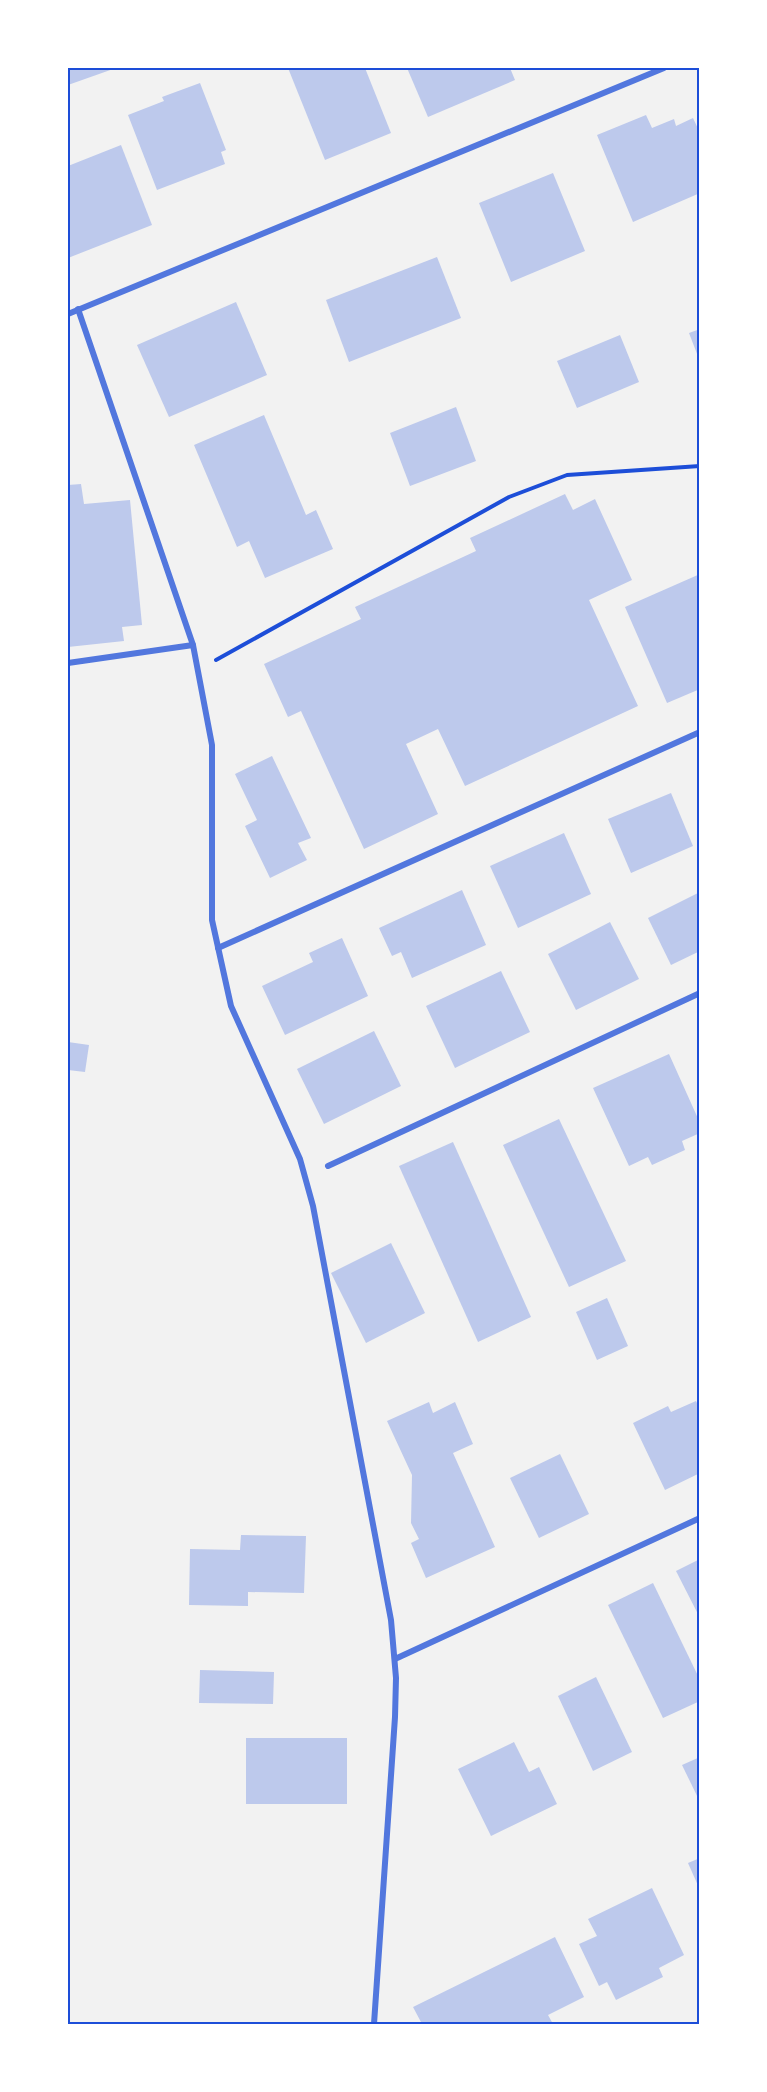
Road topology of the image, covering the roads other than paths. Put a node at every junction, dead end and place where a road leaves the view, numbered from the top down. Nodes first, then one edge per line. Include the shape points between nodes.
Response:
1 (664, 68) edge
2 (78, 309) junction
3 (68, 314) edge
4 (193, 645) junction
5 (68, 663) edge
6 (699, 732) edge
7 (218, 948) junction
8 (699, 993) edge
9 (328, 1166) dead end
10 (699, 1518) edge
11 (395, 1659) junction
12 (374, 2025) edge

1 - 2 street
2 - 3 street
2 - 4 street
4 - 5 street
4 - 7 street via 212,745 211,901
6 - 7 street
7 - 11 street via 231,1006 309,1187 388,1602
8 - 9 street
10 - 11 street
11 - 12 street via 395,1729

